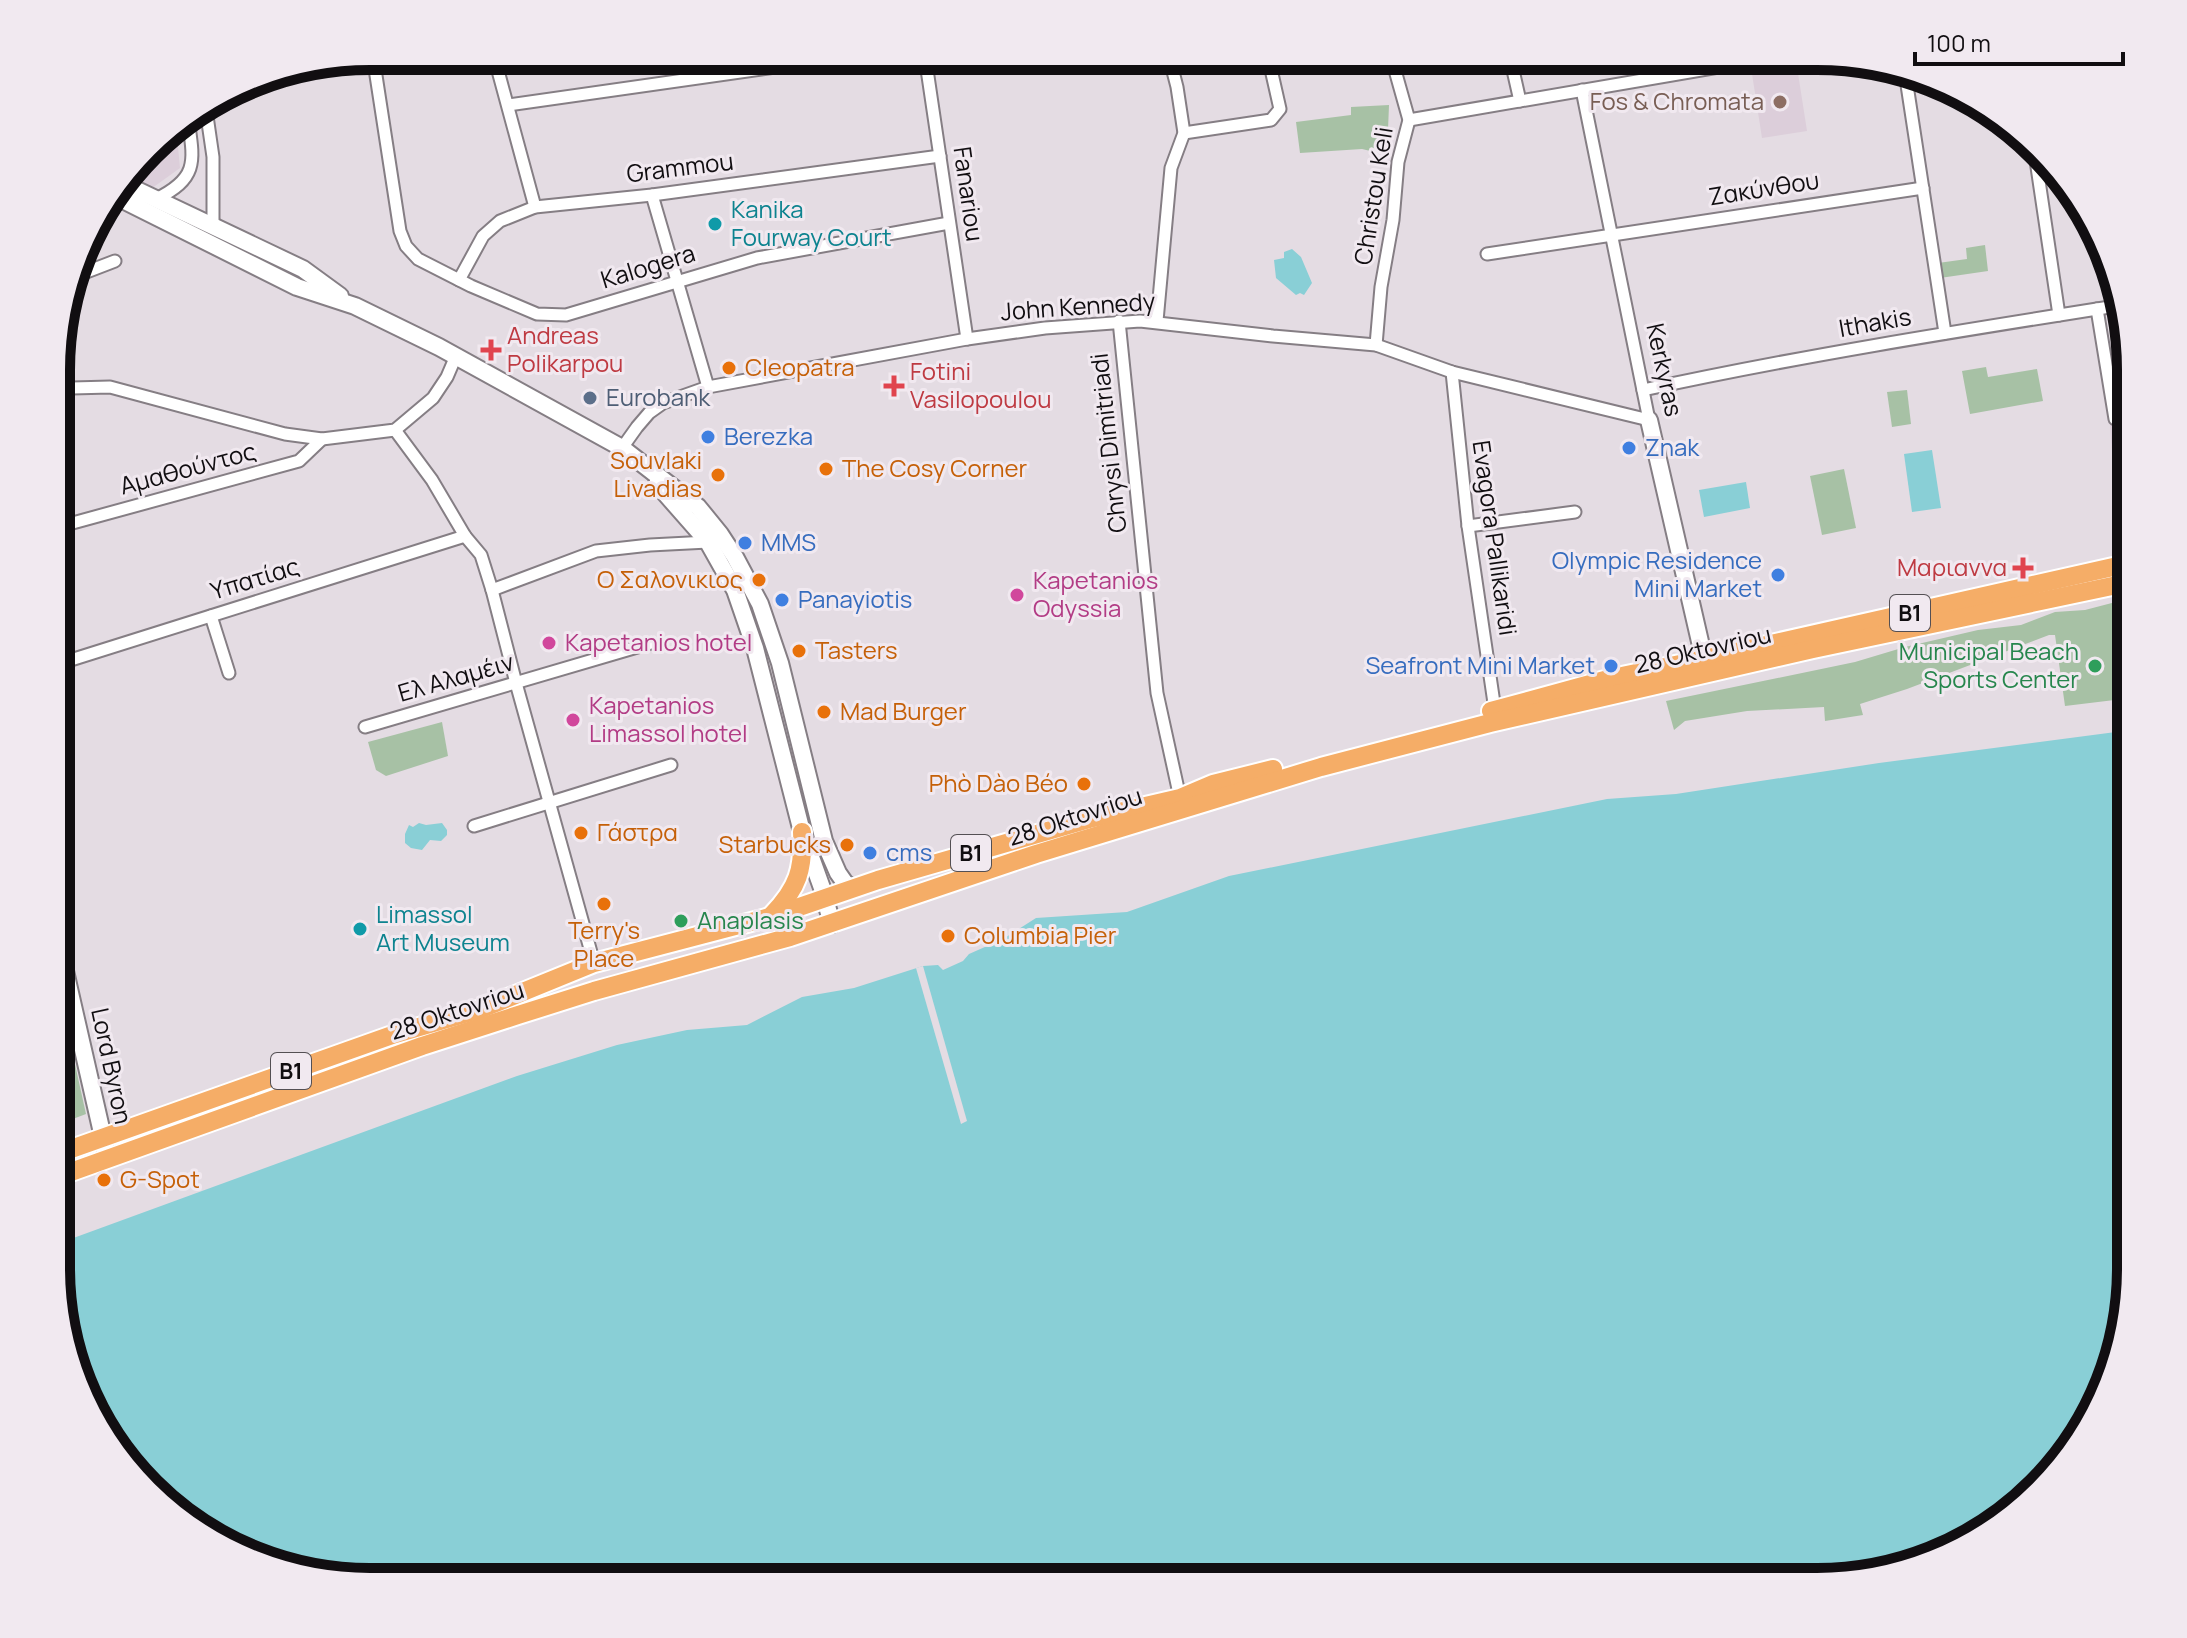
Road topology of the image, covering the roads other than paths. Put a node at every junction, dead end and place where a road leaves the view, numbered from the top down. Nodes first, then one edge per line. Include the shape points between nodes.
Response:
1 (375, 70) edge
2 (498, 70) edge
3 (754, 70) edge
4 (927, 70) edge
5 (1173, 70) edge
6 (1271, 70) edge
7 (1395, 70) edge
8 (1513, 70) edge
9 (1700, 70) edge
10 (1907, 84) edge
11 (1582, 90) junction
12 (1520, 101) junction
13 (508, 105) junction
14 (207, 118) edge
15 (1409, 120) junction
16 (190, 130) edge
17 (1184, 133) junction
18 (940, 156) junction
19 (2037, 166) edge
20 (132, 188) edge
21 (1923, 188) junction
22 (652, 195) junction
23 (156, 199) junction
24 (122, 200) edge
25 (535, 207) junction
26 (949, 223) junction
27 (213, 227) junction
28 (1612, 234) junction
29 (1487, 254) dead end
30 (115, 261) dead end
31 (86, 272) edge
32 (459, 280) junction
33 (678, 280) junction
34 (355, 306) junction
35 (2110, 307) edge
36 (2097, 309) junction
37 (2059, 315) junction
38 (1119, 321) junction
39 (1157, 321) junction
40 (1945, 333) junction
41 (967, 339) junction
42 (1376, 345) junction
43 (456, 356) junction
44 (1452, 372) junction
45 (708, 387) junction
46 (70, 388) edge
47 (1643, 390) junction
48 (2117, 419) edge
49 (1649, 420) junction
50 (395, 430) junction
51 (322, 439) junction
52 (622, 448) junction
53 (1575, 512) dead end
54 (70, 524) edge
55 (1468, 526) junction
56 (465, 536) junction
57 (708, 542) junction
58 (2117, 566) edge
59 (2117, 585) edge
60 (492, 590) junction
61 (211, 616) junction
62 (651, 643) dead end
63 (1704, 659) junction
64 (70, 660) edge
65 (229, 673) dead end
66 (516, 683) junction
67 (1495, 710) junction
68 (365, 727) dead end
69 (671, 765) dead end
70 (1180, 798) junction
71 (550, 803) junction
72 (474, 826) dead end
73 (802, 832) junction
74 (854, 889) junction
75 (825, 900) junction
76 (770, 917) junction
77 (832, 924) junction
78 (594, 963) junction
79 (70, 994) edge
80 (102, 1138) junction
81 (70, 1149) edge
82 (108, 1159) junction
83 (70, 1172) edge

1 - 32 street, Kalogera via 400,231 418,259
2 - 13 street
3 - 13 street
4 - 18 street, Fanariou
5 - 17 street
6 - 17 street via 1280,109 1271,120
7 - 15 street, Christou Keli
8 - 12 street
9 - 11 street
10 - 21 street
11 - 12 street
11 - 28 street, Kerkyras
12 - 15 street
13 - 25 street
14 - 27 street
15 - 42 street, Christou Keli via 1398,162
16 - 23 street via 189,174 175,190
17 - 39 street via 1171,168
18 - 22 street, Grammou
18 - 26 street, Fanariou
19 - 37 street
20 - 23 main road
21 - 28 street, Ζακύνθου
21 - 40 street
22 - 25 street, Grammou
22 - 33 street
23 - 27 main road
24 - 34 main road via 297,287
25 - 32 street, Grammou via 500,221 483,236
26 - 33 street, Kalogera via 757,258
26 - 41 street, Fanariou
27 - 34 main road via 303,269
28 - 29 street, Ζακύνθου
28 - 47 street, Kerkyras
30 - 31 street
32 - 33 street, Kalogera via 537,314 566,315
33 - 45 street
34 - 43 main road
35 - 36 street, Ithakis
36 - 37 street, Ithakis
36 - 48 street
37 - 40 street, Ithakis
38 - 39 street, John Kennedy
38 - 41 street, John Kennedy
38 - 70 street, Chrysi Dimitriadi via 1157,693
39 - 42 street, John Kennedy
40 - 47 street, Ithakis
41 - 45 street, John Kennedy
42 - 44 street, John Kennedy
43 - 50 street via 433,398
43 - 52 main road
44 - 49 street, John Kennedy
44 - 55 street, Evagora Pallikaridi
45 - 52 street, John Kennedy via 663,403
46 - 51 street via 110,387
47 - 49 street, Kerkyras
49 - 63 main road, Kerkyras
50 - 51 street
50 - 56 street
51 - 54 street, Αμαθούντος via 299,461
52 - 57 main road
52 - 74 main road via 698,507 749,581 776,649 824,841 838,873
53 - 55 street
55 - 67 street, Evagora Pallikaridi
56 - 60 street via 481,555
56 - 61 street, Υπατίας
57 - 60 street via 596,551
57 - 73 main road via 747,624
58 - 63 main road, 28 Oktovriou / B1
59 - 77 main road, 28 Oktovriou / B1 via 1382,751 1050,849
60 - 66 street
61 - 64 street, Υπατίας
61 - 65 street
62 - 66 street, Ελ Αλαμέιν
63 - 67 main road, 28 Oktovriou / B1
66 - 68 street, Ελ Αλαμέιν
66 - 71 street
67 - 70 main road, 28 Oktovriou / B1 via 1213,784
69 - 71 street
70 - 74 main road, 28 Oktovriou / B1 via 1089,819
71 - 72 street
71 - 78 street
73 - 75 main road
73 - 76 main road via 796,883
74 - 75 main road, 28 Oktovriou / B1
75 - 76 main road, 28 Oktovriou / B1
75 - 77 main road
76 - 78 main road, 28 Oktovriou / B1
77 - 82 main road, 28 Oktovriou / B1 via 504,1019
78 - 80 main road, 28 Oktovriou / B1 via 481,1009 395,1034
79 - 80 main road, Lord Byron
80 - 81 main road, 28 Oktovriou / B1
80 - 82 main road, Lord Byron
82 - 83 main road, 28 Oktovriou / B1

